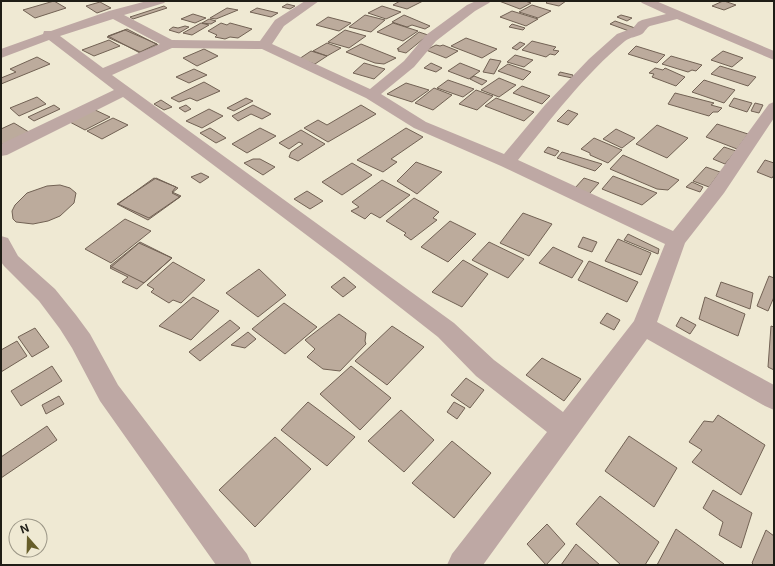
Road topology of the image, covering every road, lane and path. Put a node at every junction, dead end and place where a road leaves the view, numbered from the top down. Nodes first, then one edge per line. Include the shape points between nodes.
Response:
1 (160, 1) edge
2 (313, 1) edge
3 (485, 1) edge
4 (646, 1) edge
5 (113, 14) junction
6 (677, 15) junction
7 (49, 34) junction
8 (170, 44) junction
9 (264, 45) junction
10 (1, 54) edge
11 (774, 56) edge
12 (102, 74) junction
13 (124, 91) junction
14 (371, 95) junction
15 (774, 107) edge
16 (1, 151) edge
17 (507, 162) junction
18 (676, 241) junction
19 (1, 243) edge
20 (644, 326) junction
21 (774, 398) edge
22 (566, 430) junction
23 (236, 565) edge
24 (463, 565) edge

1 - 5 street
2 - 9 street via 280,23
3 - 14 street via 471,8 431,38 409,64
4 - 6 street
5 - 7 street
5 - 8 street
6 - 11 street
6 - 17 street via 646,23 638,31 622,37 577,79
7 - 10 street
7 - 12 street
8 - 9 street
8 - 12 street
9 - 14 street
12 - 13 street
13 - 16 street
13 - 22 street via 446,330 486,368
14 - 17 street via 420,125
15 - 18 street via 717,189
17 - 18 street
18 - 20 street
19 - 23 street via 12,261 47,295 68,322 109,393
20 - 21 street
20 - 22 street
22 - 24 street

